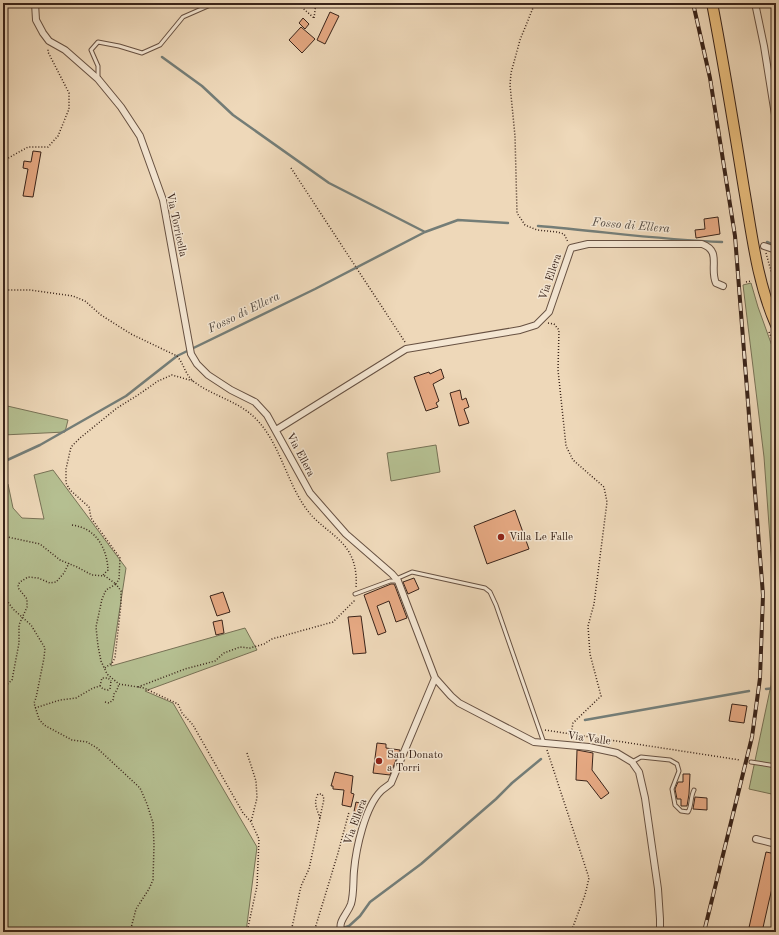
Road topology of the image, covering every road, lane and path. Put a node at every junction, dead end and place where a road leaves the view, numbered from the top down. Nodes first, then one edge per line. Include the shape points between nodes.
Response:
1 (35, 3) edge
2 (215, 3) edge
3 (297, 3) edge
4 (316, 3) edge
5 (536, 3) edge
6 (712, 3) edge
7 (755, 3) edge
8 (49, 41) junction
9 (768, 69) junction
10 (98, 79) junction
11 (776, 87) edge
12 (774, 104) edge
13 (776, 121) edge
14 (3, 162) edge
15 (291, 168) dead end
16 (764, 246) dead end
17 (571, 248) junction
18 (776, 250) edge
19 (769, 264) dead end
20 (752, 281) dead end
21 (746, 282) dead end
22 (723, 286) dead end
23 (3, 287) edge
24 (775, 290) edge
25 (539, 322) junction
26 (772, 326) edge
27 (409, 348) junction
28 (776, 349) edge
29 (194, 382) junction
30 (276, 430) junction
31 (72, 526) dead end
32 (3, 536) edge
33 (69, 563) junction
34 (102, 576) junction
35 (397, 580) junction
36 (116, 584) junction
37 (355, 594) junction
38 (3, 595) edge
39 (22, 618) junction
40 (105, 668) junction
41 (435, 678) junction
42 (112, 680) junction
43 (119, 684) junction
44 (100, 686) junction
45 (3, 688) edge
46 (138, 688) junction
47 (105, 702) dead end
48 (35, 708) junction
49 (540, 729) junction
50 (571, 734) junction
51 (544, 743) junction
52 (247, 753) dead end
53 (740, 760) dead end
54 (632, 762) junction
55 (751, 762) dead end
56 (776, 766) edge
57 (694, 790) dead end
58 (349, 812) dead end
59 (320, 818) junction
60 (251, 822) junction
61 (756, 839) dead end
62 (776, 844) edge
63 (341, 929) edge
64 (130, 932) edge
65 (247, 932) edge
66 (291, 932) edge
67 (314, 932) edge
68 (571, 932) edge
69 (660, 932) edge

1 - 8 street, Via Torricella via 36,20
2 - 10 lane via 183,17 160,45 142,53 98,42 91,50 98,66
3 - 4 path via 314,18
5 - 17 path via 520,40 511,73 517,212 524,225 537,230 564,234
6 - 26 main road via 756,260
7 - 9 street
8 - 10 street, Via Torricella via 65,50
8 - 14 path via 48,52 69,93 69,109 64,123 58,136 48,147 28,147
9 - 11 street
9 - 12 street
10 - 30 street, Via Torricella via 140,136 163,200 190,350 197,364 208,375 255,402
12 - 13 street
15 - 27 path
16 - 18 street
17 - 22 street, Via Ellera via 588,244 702,244 709,247 714,254 714,279
17 - 25 street, Via Ellera via 549,312
19 - 24 path
20 - 21 path
23 - 29 path via 9,290 74,296 85,301 101,316 131,334 177,356
25 - 27 street, Via Ellera via 520,330
25 - 50 path via 554,324 559,330 558,370 566,446 574,460 604,487 607,502 594,604 588,626 590,654 601,696 573,723
26 - 28 path
27 - 30 street, Via Ellera
29 - 36 path via 172,376 158,381 117,408 72,447 66,469 66,483 89,507 91,518 120,558 119,579
29 - 37 path via 255,418 267,433 297,494 312,516 349,551 355,564
30 - 35 street, Via Ellera via 310,493 346,534
31 - 34 path via 91,532 102,546 108,570
32 - 33 path via 40,544 60,560
33 - 34 path via 92,575
33 - 39 path via 56,582 50,583 28,577 20,582 19,589 27,599 27,607
34 - 36 path
35 - 37 lane
35 - 41 street, Via Ellera
35 - 49 lane via 412,572 485,588 490,592
36 - 40 path via 121,591 122,604 115,657
36 - 40 path via 106,590 96,627 101,660
37 - 46 path via 354,601 333,622 272,639 250,648 240,647 224,653 215,661 185,669
38 - 39 path
39 - 45 path via 12,680
39 - 48 path via 31,625 45,648
40 - 42 path
41 - 51 street, Via Valle via 459,703 534,742
41 - 63 street, Via Ellera via 391,783 380,791 371,806 355,859 351,904
42 - 43 path
42 - 44 path via 102,678
42 - 44 path via 108,690
43 - 46 path
43 - 47 path via 113,700
44 - 48 path via 76,698
46 - 60 path via 144,688 178,704 193,725 243,813
48 - 64 path via 39,719 52,729 72,740 87,742 97,748 140,788 147,804 153,823 153,880 136,909
49 - 50 path
49 - 51 lane
50 - 53 path
51 - 54 street, Via Valle via 589,747 617,753
51 - 68 path via 589,878
52 - 60 path via 256,780 257,792
54 - 57 lane via 641,757 670,760 677,764 679,771 672,789 675,805 681,811 688,812 690,809
54 - 69 street via 638,772 645,798 658,889
55 - 56 lane
58 - 67 path
59 - 59 path via 324,799 322,794 315,798
59 - 66 path
60 - 65 path via 259,839 257,886
61 - 62 street

